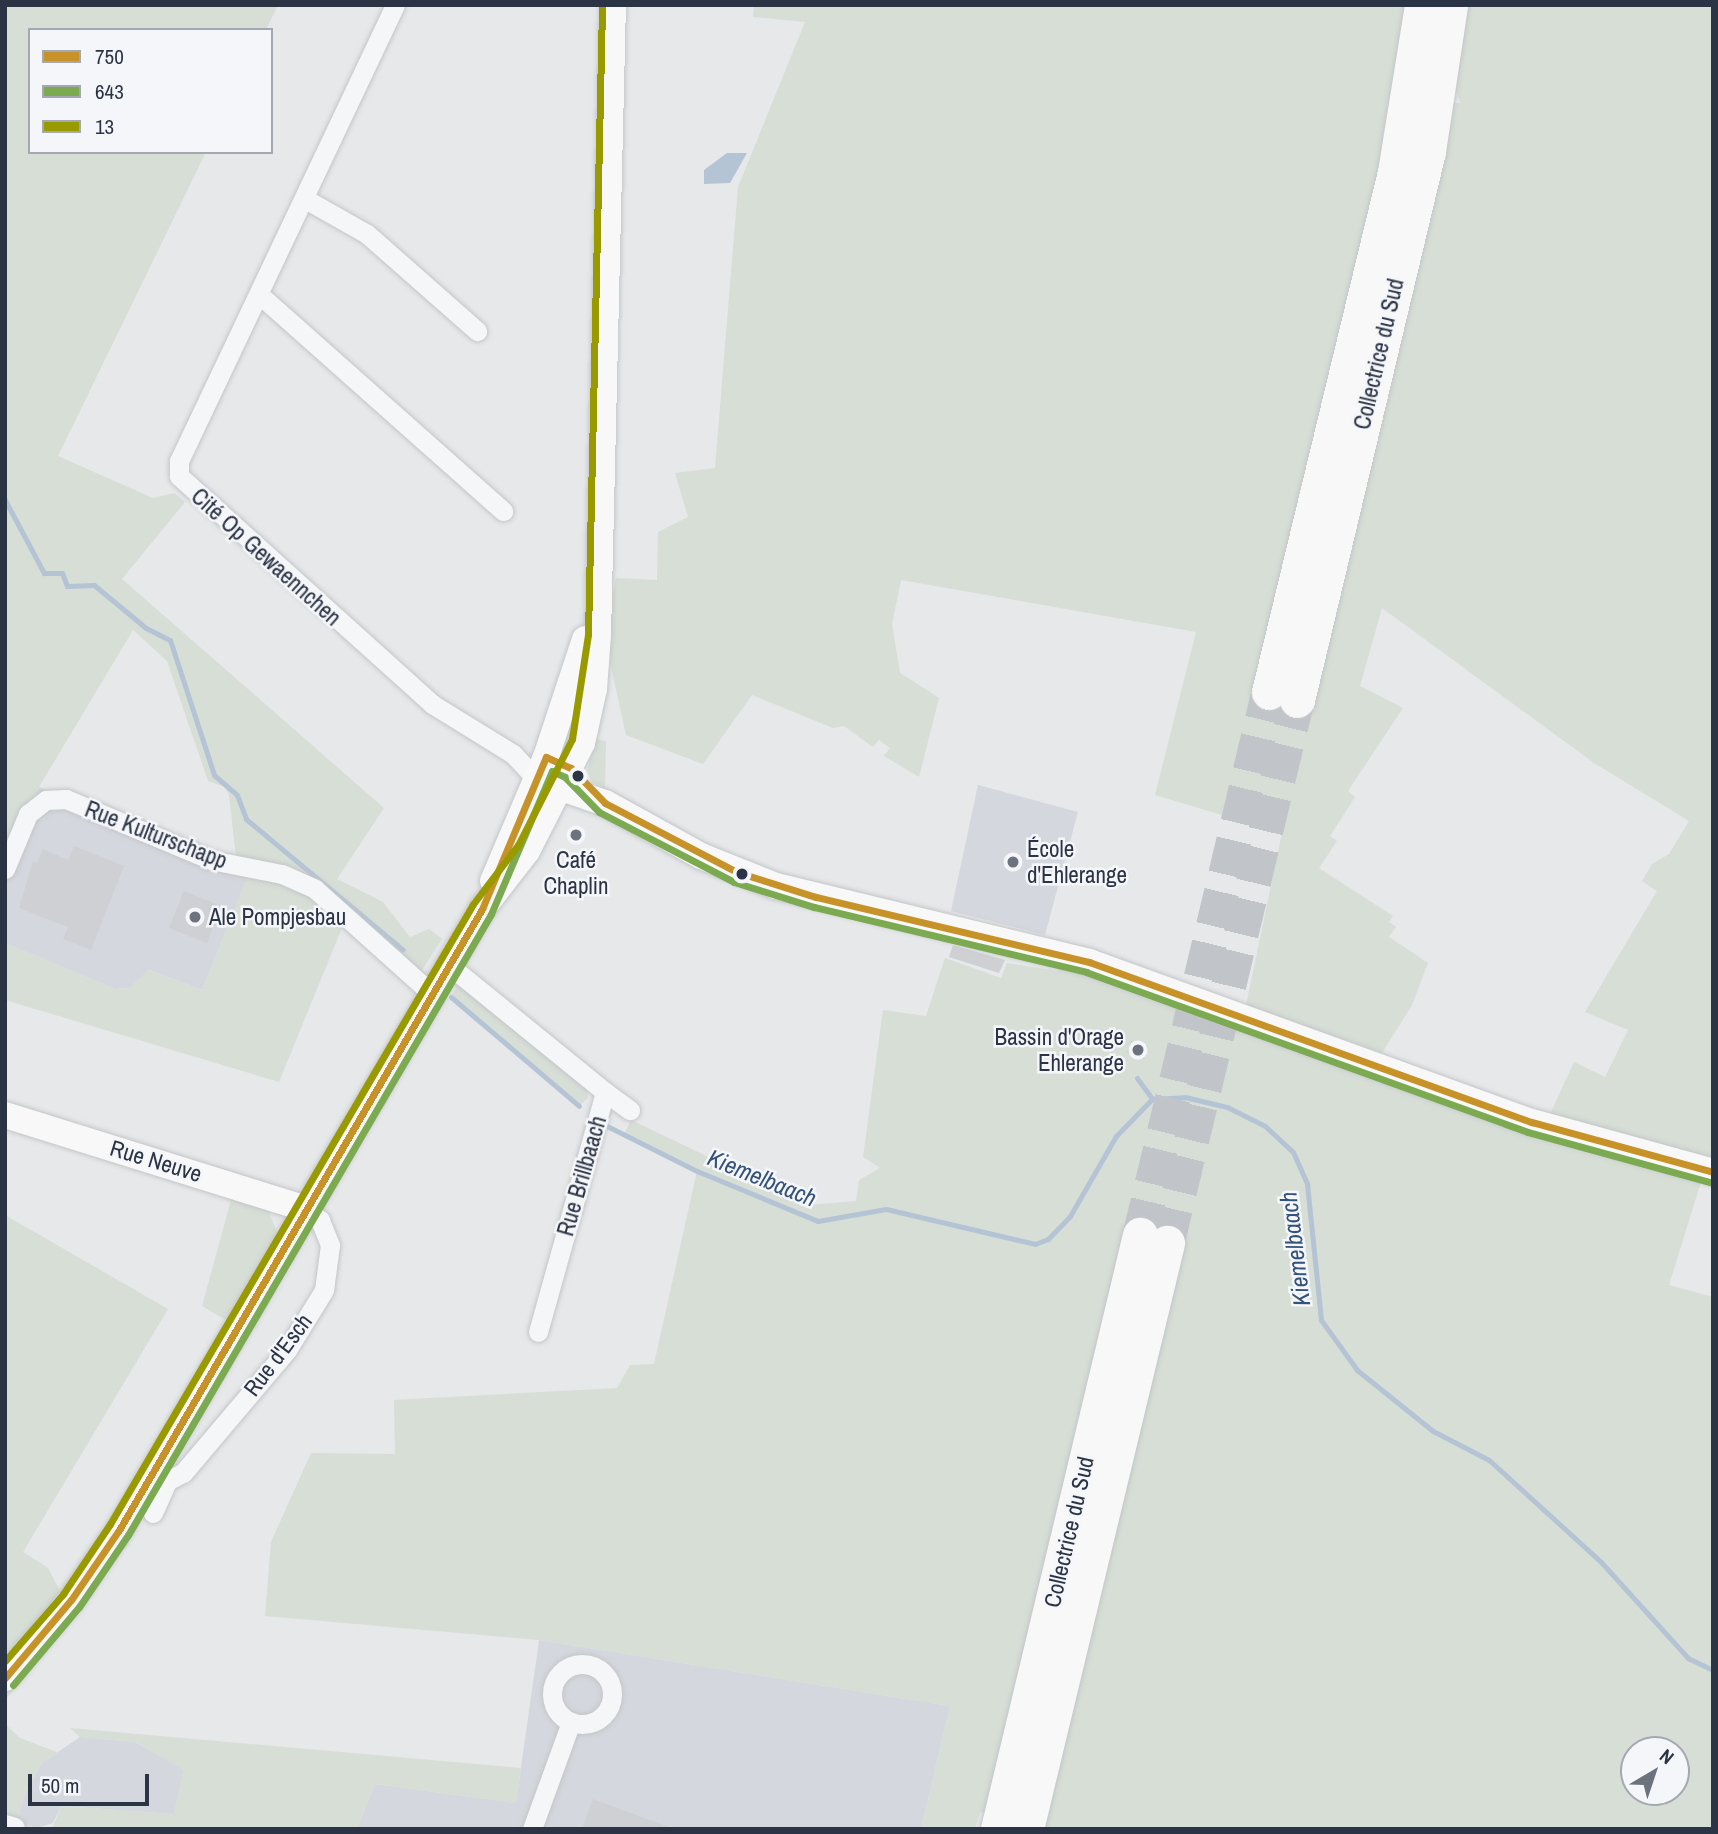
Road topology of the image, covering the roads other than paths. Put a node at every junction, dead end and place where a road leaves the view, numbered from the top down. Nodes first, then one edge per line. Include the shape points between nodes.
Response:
1 (395, 5) edge
2 (613, 5) edge
3 (1422, 5) edge
4 (1450, 5) edge
5 (307, 200) junction
6 (261, 296) junction
7 (477, 331) dead end
8 (503, 511) dead end
9 (599, 555) junction
10 (541, 768) junction
11 (566, 780) junction
12 (5, 869) edge
13 (482, 909) junction
14 (449, 965) junction
15 (432, 994) junction
16 (605, 1092) junction
17 (630, 1110) dead end
18 (5, 1115) edge
19 (1713, 1172) edge
20 (306, 1209) junction
21 (538, 1332) dead end
22 (157, 1480) junction
23 (153, 1513) dead end
24 (5, 1678) edge
25 (571, 1722) dead end
26 (532, 1829) edge
27 (998, 1829) edge
28 (1026, 1829) edge

1 - 5 street, Cité Op Gewaennchen
2 - 9 main road
3 - 4 highway, Collectrice du Sud via 1395,172 1283,696 1428,151
5 - 6 street, Cité Op Gewaennchen
5 - 7 street via 367,234
6 - 8 street
6 - 10 street, Cité Op Gewaennchen via 179,461 179,476 432,704
9 - 10 main road, Rue d'Esch via 581,660
9 - 11 main road, Rue d'Esch via 594,689
10 - 11 main road
10 - 13 main road, Rue d'Esch
11 - 13 main road, Rue d'Esch via 527,851
11 - 19 main road via 701,856 776,886 1089,962 1532,1122
12 - 15 street, Rue Kulturschapp via 28,814 46,800 66,799 211,860 282,874 315,889
13 - 14 main road, Rue d'Esch
14 - 15 main road, Rue d'Esch
14 - 16 street, Rue Brillbaach
15 - 20 main road, Rue d'Esch
16 - 17 street
16 - 21 street, Rue Brillbaach
18 - 20 main road, Rue Neuve
20 - 22 main road, Rue d'Esch
20 - 22 street, Rue d'Esch via 320,1220 330,1245 324,1290 287,1350 183,1473
22 - 23 street, Rue d'Esch
22 - 24 main road, Rue d'Esch via 71,1600
25 - 26 street
27 - 28 highway, Collectrice du Sud via 1154,1239

